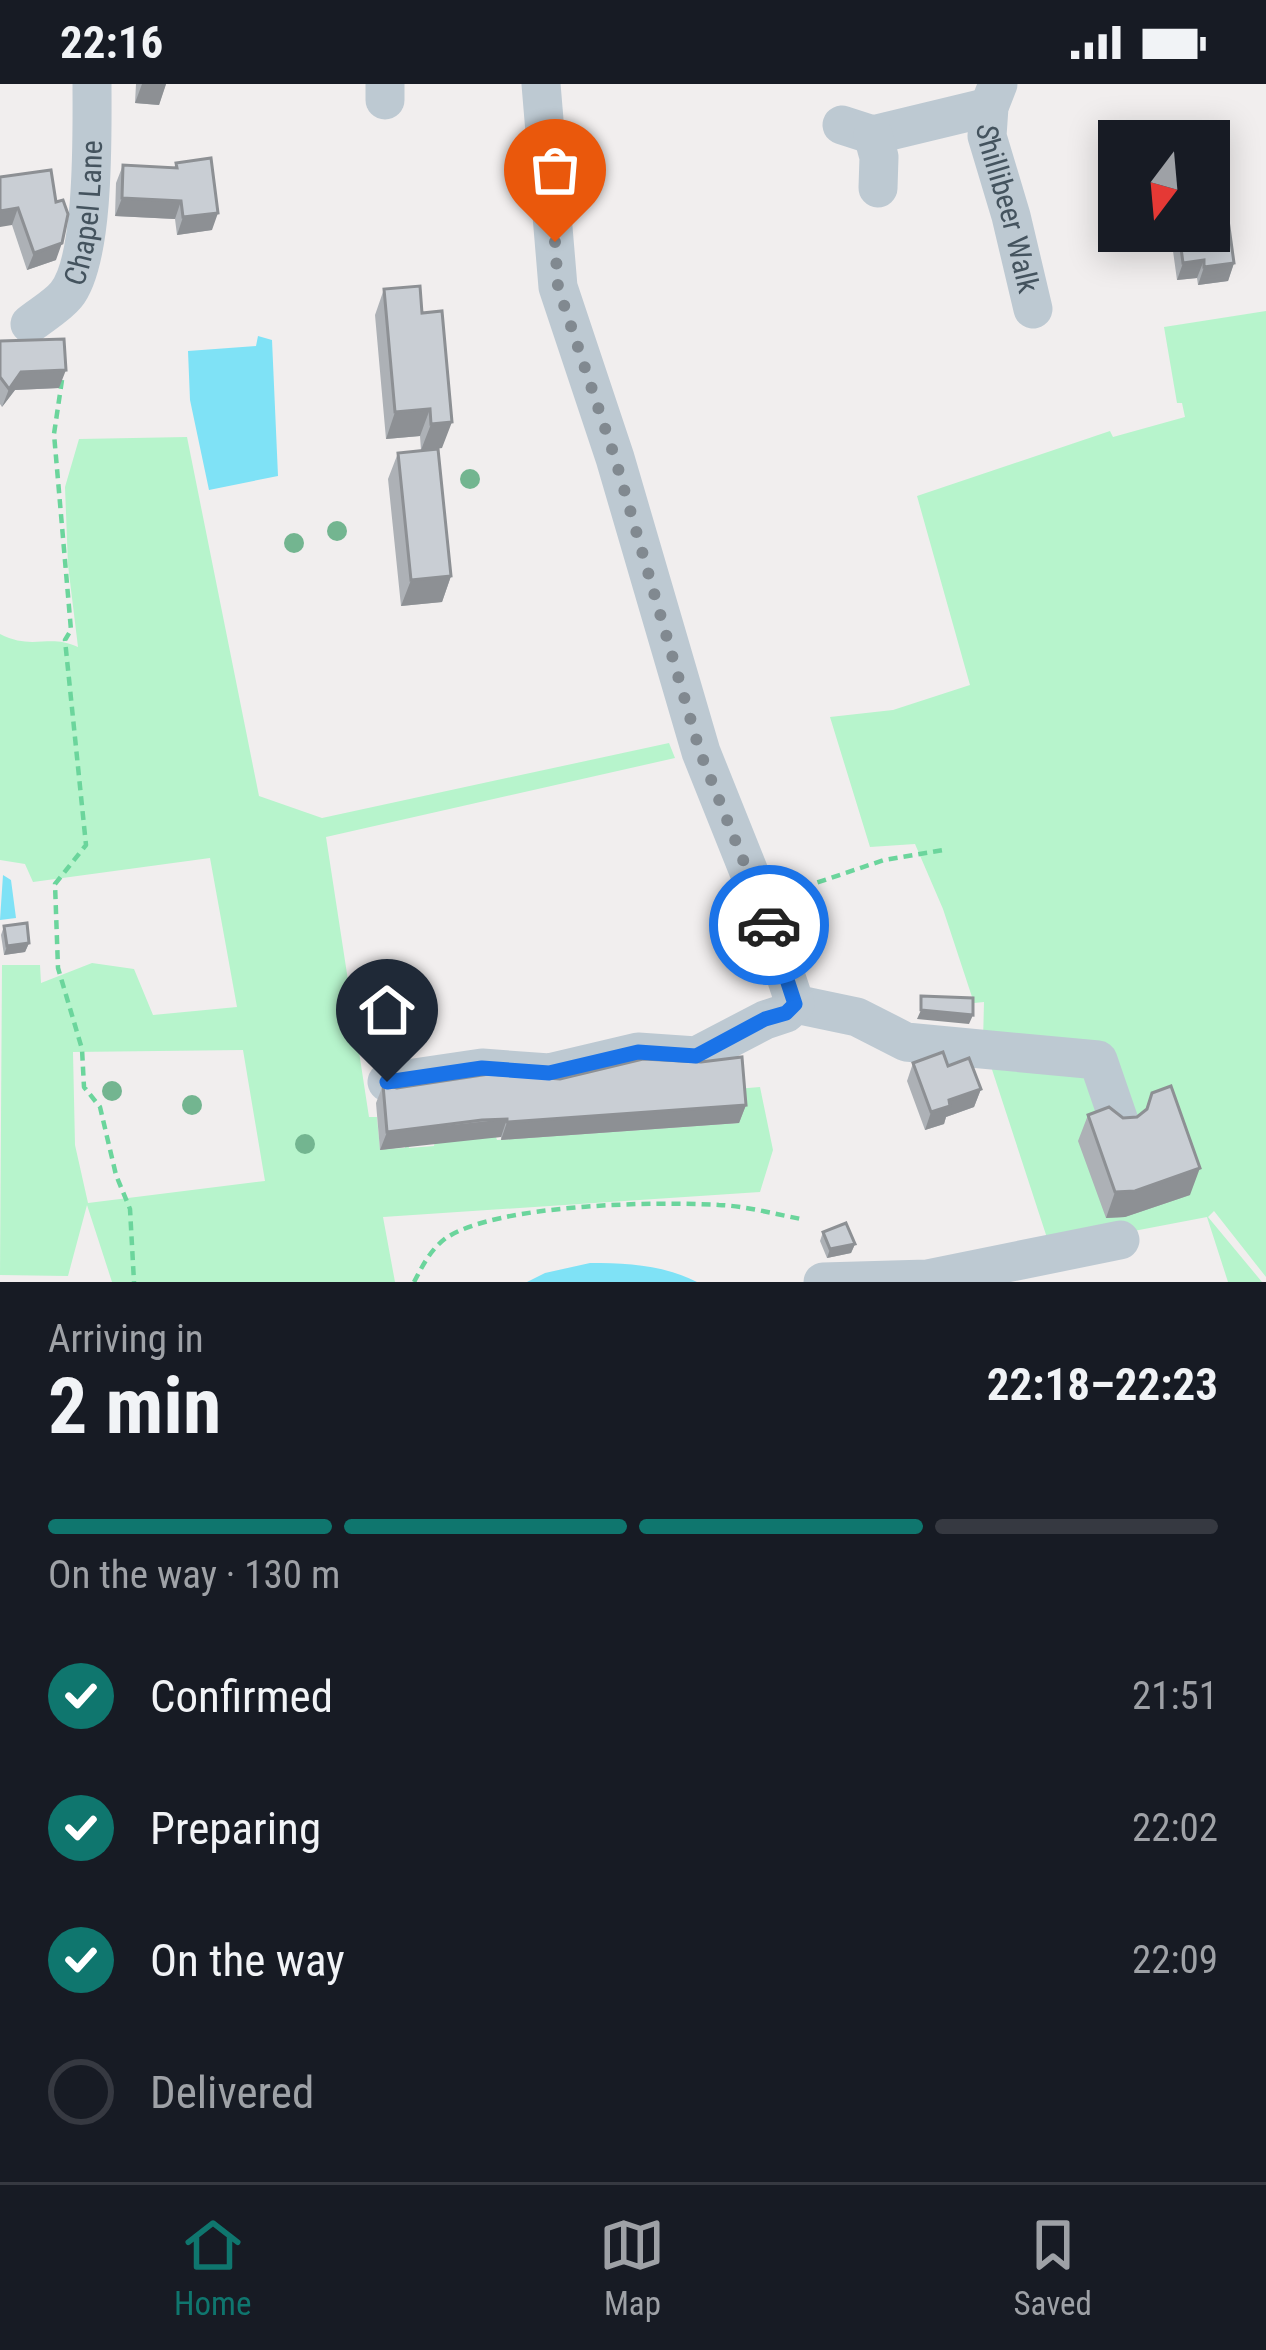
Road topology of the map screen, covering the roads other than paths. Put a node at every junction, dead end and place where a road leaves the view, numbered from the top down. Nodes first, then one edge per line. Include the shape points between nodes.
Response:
1 (92, 84) edge
2 (541, 84) edge
3 (993, 96) edge
4 (878, 188) dead end
5 (1033, 309) dead end
6 (30, 324) dead end
7 (780, 1012) junction
8 (387, 1082) edge
9 (1119, 1121) edge
10 (1120, 1240) dead end
11 (823, 1282) edge

1 - 6 street, Chapel Lane via 85,238 68,293
2 - 7 street via 558,287 700,752 761,902
3 - 4 street, Shillibeer Walk via 858,130 879,157
3 - 5 street, Shillibeer Walk via 987,136
7 - 8 street via 696,1056 638,1052 549,1073 482,1068
7 - 9 street via 857,1017 905,1042 1098,1060
10 - 11 street via 927,1279

